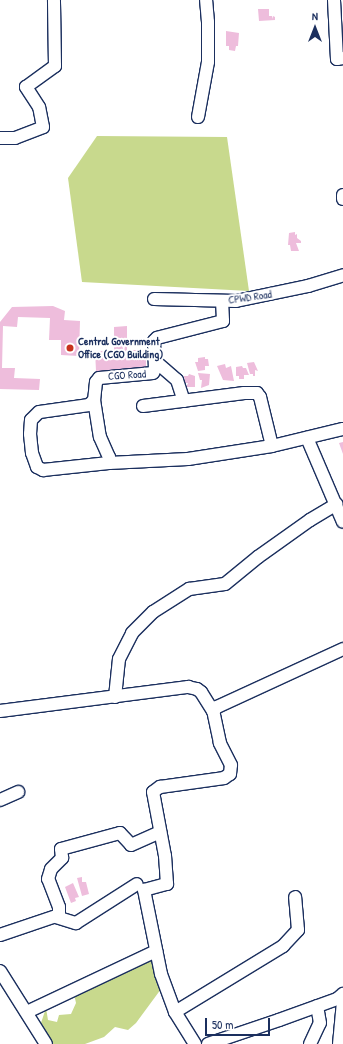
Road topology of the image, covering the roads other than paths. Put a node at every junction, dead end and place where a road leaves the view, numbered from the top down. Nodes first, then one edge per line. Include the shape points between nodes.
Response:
1 (54, 0) edge
2 (206, 0) edge
3 (334, 0) edge
4 (343, 58) edge
5 (198, 117) dead end
6 (0, 138) edge
7 (343, 194) edge
8 (343, 199) edge
9 (343, 274) edge
10 (154, 299) dead end
11 (222, 301) junction
12 (155, 361) junction
13 (94, 400) junction
14 (184, 401) junction
15 (143, 406) dead end
16 (343, 429) edge
17 (307, 438) junction
18 (272, 446) junction
19 (110, 463) junction
20 (337, 504) junction
21 (343, 522) edge
22 (343, 649) edge
23 (115, 697) junction
24 (0, 711) edge
25 (213, 711) junction
26 (18, 792) dead end
27 (0, 800) edge
28 (160, 832) junction
29 (136, 884) dead end
30 (295, 897) dead end
31 (56, 918) junction
32 (0, 935) edge
33 (156, 951) junction
34 (0, 972) edge
35 (343, 994) edge
36 (343, 1002) edge
37 (317, 1006) junction
38 (27, 1012) junction
39 (175, 1012) junction
40 (46, 1044) edge
41 (195, 1044) edge
42 (208, 1044) edge
43 (310, 1044) edge
44 (339, 1044) edge

1 - 6 street via 54,66 26,87 39,107 43,127 15,138
2 - 5 street via 208,62
3 - 4 street via 337,59
7 - 8 street
9 - 11 street, CPWD Road via 308,286 236,301
10 - 11 street, CPWD Road
11 - 12 street, CGO Road via 223,321 157,338 154,341
12 - 13 street, CGO Road via 153,373 99,378 96,382
12 - 14 street via 177,380
13 - 19 street via 100,437
13 - 19 street via 89,405 39,412 31,420 32,453 37,467 42,470
14 - 15 street
14 - 18 street via 244,392 257,393
16 - 17 street
17 - 18 street
17 - 20 street
18 - 19 street via 188,459
20 - 21 street
20 - 23 street via 264,552 225,584 189,589 153,612 132,633 119,659
22 - 25 street
23 - 24 street
23 - 25 street via 194,688 201,692
25 - 28 street via 220,743 231,765 230,774 224,778 160,787 153,792
26 - 27 street
28 - 31 street via 131,845 120,833 61,849 62,858 51,869 48,879 59,907 59,915
28 - 33 street via 167,884 144,890
29 - 31 street via 76,923
30 - 39 street via 298,930 283,946
31 - 32 street
33 - 38 street
33 - 39 street via 161,974
34 - 38 street
35 - 37 street via 337,999
36 - 44 street
37 - 42 street
37 - 43 street via 320,1023
38 - 40 street
39 - 41 street

